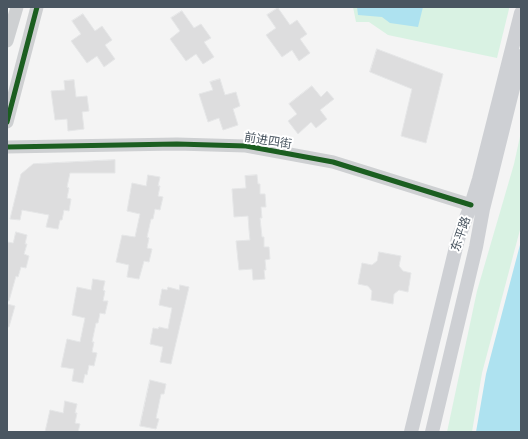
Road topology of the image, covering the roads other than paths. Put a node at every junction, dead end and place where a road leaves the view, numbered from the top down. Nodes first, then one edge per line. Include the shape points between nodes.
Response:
1 (17, 7) edge
2 (37, 7) edge
3 (521, 13) edge
4 (7, 40) edge
5 (521, 56) edge
6 (7, 122) edge
7 (7, 147) edge
8 (471, 205) junction
9 (411, 432) edge
10 (432, 432) edge

1 - 4 street
2 - 6 street
3 - 8 main road, 东平路
5 - 10 main road, 东平路
7 - 8 street, 前进四街 via 177,144 246,146 333,162
8 - 9 main road, 东平路 via 458,239

